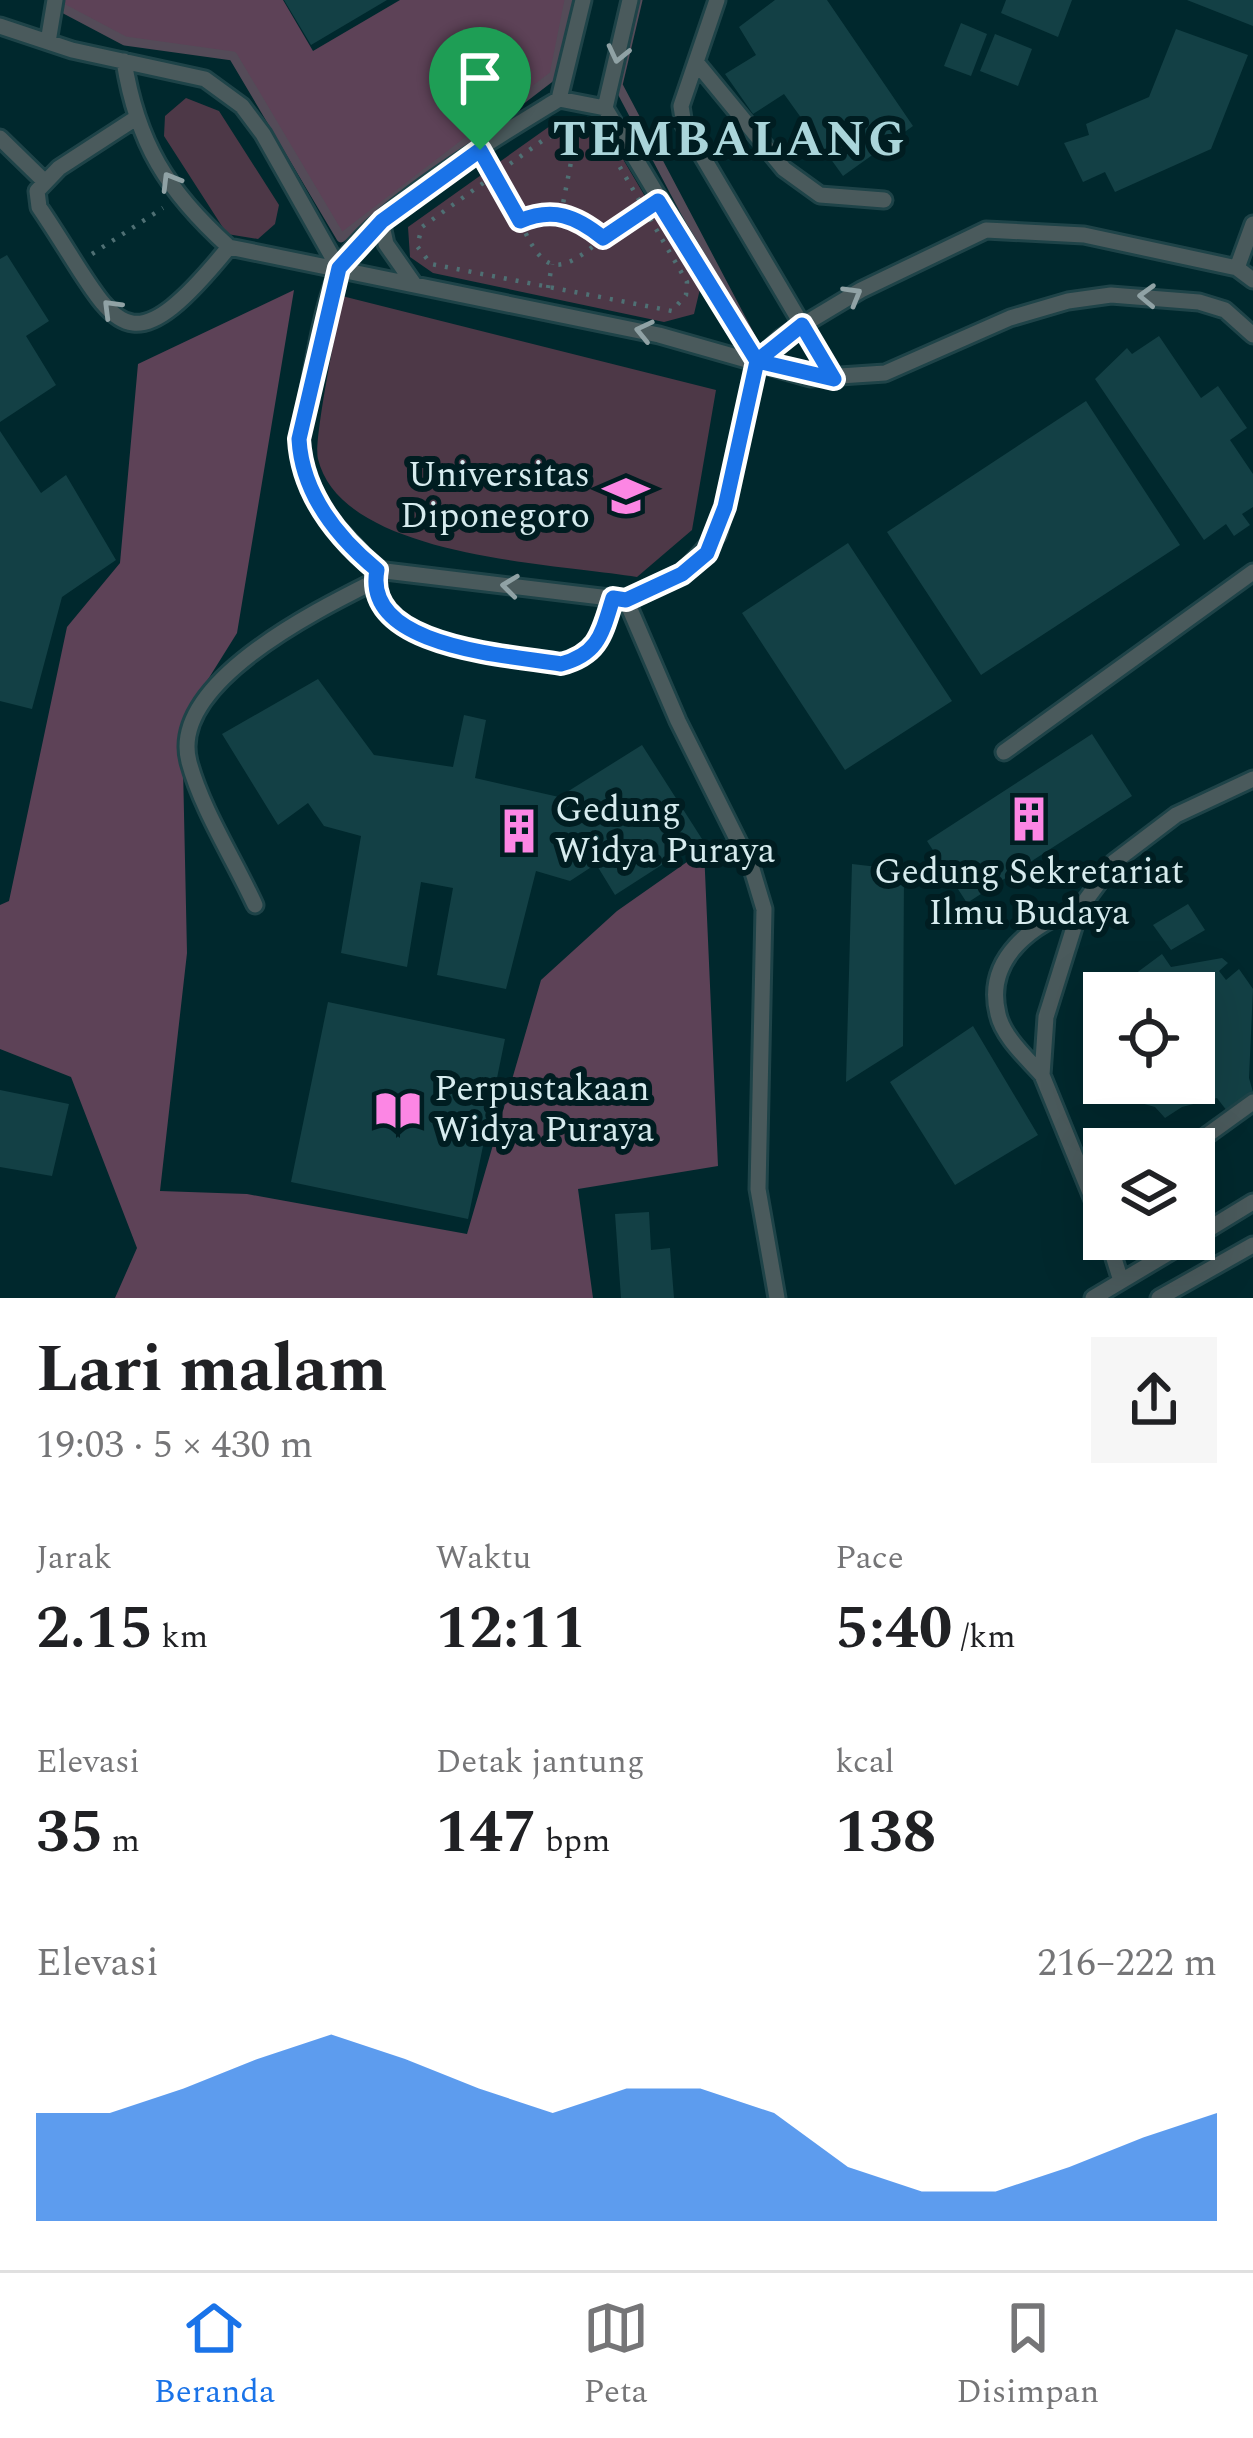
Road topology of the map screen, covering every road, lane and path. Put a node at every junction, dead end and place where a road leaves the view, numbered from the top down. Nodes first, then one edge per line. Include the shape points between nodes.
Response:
1 (55, 0) edge
2 (584, 0) edge
3 (630, 0) edge
4 (717, 0) edge
5 (0, 26) edge
6 (47, 43) junction
7 (124, 61) junction
8 (696, 62) junction
9 (560, 99) junction
10 (605, 108) junction
11 (134, 120) junction
12 (578, 126) junction
13 (0, 139) edge
14 (480, 150) junction
15 (495, 174) junction
16 (43, 180) junction
17 (180, 197) junction
18 (884, 200) dead end
19 (652, 205) junction
20 (561, 214) junction
21 (382, 221) junction
22 (520, 221) junction
23 (1253, 224) edge
24 (603, 238) junction
25 (229, 247) junction
26 (77, 264) junction
27 (552, 264) junction
28 (339, 268) junction
29 (1238, 268) junction
30 (1253, 280) edge
31 (414, 284) junction
32 (549, 287) junction
33 (545, 310) junction
34 (802, 325) junction
35 (1253, 335) edge
36 (757, 361) junction
37 (834, 379) junction
38 (1253, 572) edge
39 (376, 576) junction
40 (620, 599) junction
41 (1004, 752) dead end
42 (1253, 778) edge
43 (254, 904) dead end
44 (1080, 908) junction
45 (1042, 1075) junction
46 (1253, 1102) edge
47 (1215, 1129) edge
48 (1083, 1176) edge
49 (1253, 1202) edge
50 (1215, 1222) edge
51 (1253, 1245) edge
52 (1114, 1260) edge
53 (1153, 1260) edge
54 (1121, 1281) junction
55 (777, 1298) edge
56 (1093, 1298) edge
57 (1159, 1298) edge

1 - 6 lane
2 - 9 lane
3 -> 10 lane
4 - 8 lane
5 - 6 lane
6 - 7 lane
7 - 11 lane
7 - 28 lane via 205,79 242,106
8 - 18 lane via 784,169 820,195
8 - 34 lane via 681,106 684,125
9 - 10 lane
9 - 14 lane
10 - 19 lane
11 - 16 lane
17 -> 11 lane
12 - 15 path
12 - 19 path via 596,132
12 - 20 path
13 - 16 lane
14 - 15 path
14 - 21 lane
15 - 22 path
15 - 32 path via 422,227 417,245 431,264
16 - 26 lane via 38,207
17 - 25 lane
17 - 26 path
19 - 24 path
19 - 32 path via 686,282 672,310
19 - 36 lane
20 - 22 path
20 - 24 path
21 - 28 lane
21 - 31 lane via 386,244
22 - 27 path via 534,255
23 - 29 lane
24 - 27 path via 578,259
25 -> 26 lane via 185,301 151,325 111,315
25 - 28 lane
27 - 32 path
28 - 31 lane
28 - 39 lane via 299,439 301,461 338,535
29 - 30 lane
34 -> 29 lane via 986,230 1084,235
31 - 33 lane
32 - 33 path
36 -> 33 lane
34 - 36 lane
34 - 37 lane
35 -> 37 lane via 1225,310 1170,297 1068,301 885,373
36 - 37 lane
36 - 40 lane via 718,534 682,574
38 - 41 lane
40 -> 39 lane
39 - 40 lane via 394,620 423,638 561,664 599,645
39 - 43 lane via 290,623 233,667 190,727 188,760
40 - 55 lane via 764,909 758,1190
42 - 44 lane via 1176,815 1114,862
44 - 45 lane via 1046,1017
44 - 45 lane via 1042,920 997,976 998,1016
45 - 48 lane
46 - 47 lane
49 - 50 lane
51 - 57 lane
52 - 54 lane
53 - 54 lane
54 - 56 lane

